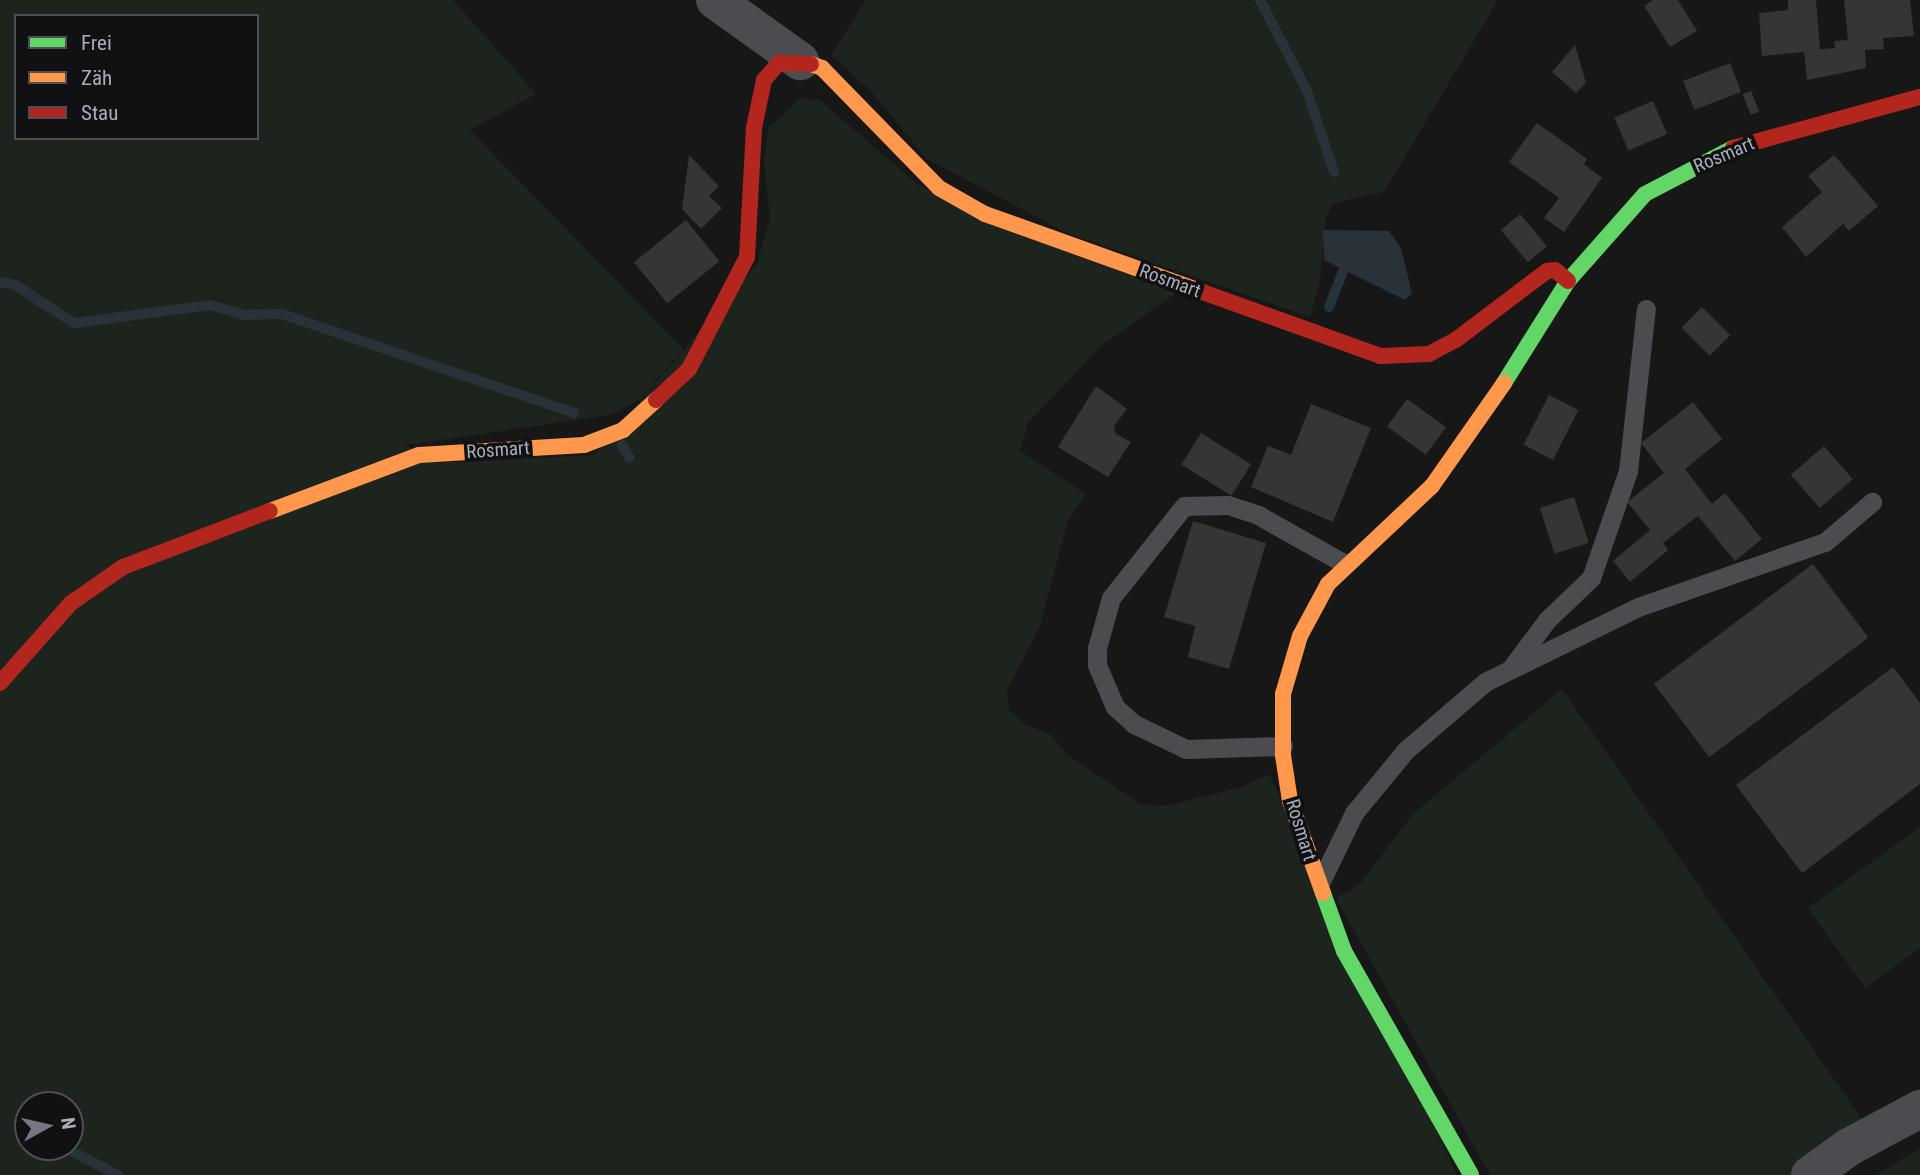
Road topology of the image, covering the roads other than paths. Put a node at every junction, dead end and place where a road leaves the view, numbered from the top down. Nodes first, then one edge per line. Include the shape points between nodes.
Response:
1 (715, 0) edge
2 (800, 61) junction
3 (1920, 97) edge
4 (1568, 281) junction
5 (1646, 309) dead end
6 (1872, 502) dead end
7 (1345, 564) junction
8 (1512, 667) junction
9 (0, 683) edge
10 (1283, 746) junction
11 (1319, 886) junction
12 (1920, 1109) edge
13 (1471, 1175) edge
14 (1810, 1175) edge

1 - 2 street, Rosmart
2 - 4 street, Rosmart via 822,68 939,188 985,214 1380,356 1429,354 1457,339 1547,271 1555,270
2 - 9 street, Rosmart via 779,63 764,80 754,128 747,257 730,297 689,369 623,430 584,445 419,455 122,567 71,603
3 - 4 street, Rosmart via 1736,147 1688,170 1645,194
4 - 7 street, Rosmart via 1486,412 1432,486
5 - 8 lane, Rosmart via 1628,471 1591,578 1547,620
6 - 8 lane, Rosmart via 1825,542 1637,607
7 - 10 street, Rosmart via 1328,584 1300,636 1283,694
7 - 10 lane via 1258,515 1228,505 1184,506 1111,598 1097,664 1115,707 1133,724 1186,749
8 - 11 lane, Rosmart via 1485,682 1406,750 1354,813
10 - 11 street, Rosmart via 1290,801
11 - 13 street, Rosmart via 1344,951
12 - 14 street via 1849,1147

